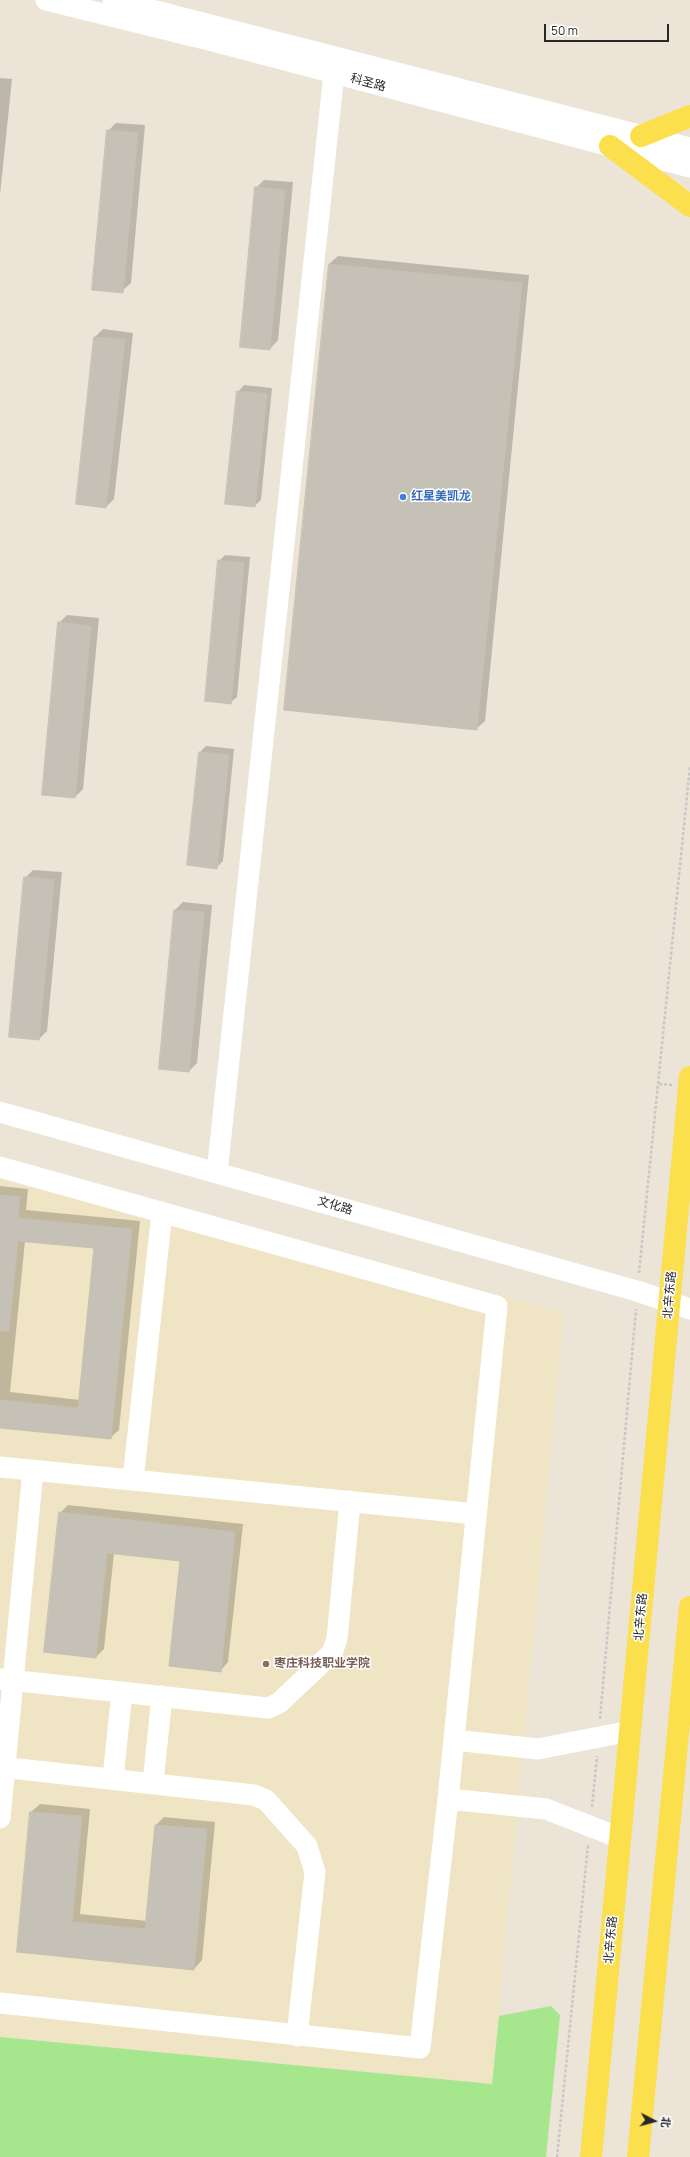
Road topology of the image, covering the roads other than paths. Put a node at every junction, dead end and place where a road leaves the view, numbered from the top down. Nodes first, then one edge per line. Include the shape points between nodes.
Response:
1 (46, 0) edge
2 (114, 0) edge
3 (334, 73) junction
4 (690, 116) edge
5 (641, 136) junction
6 (610, 146) junction
7 (690, 148) edge
8 (690, 167) edge
9 (690, 206) edge
10 (690, 1077) edge
11 (0, 1112) edge
12 (0, 1167) edge
13 (216, 1173) junction
14 (162, 1212) junction
15 (680, 1299) edge
16 (690, 1309) edge
17 (0, 1467) edge
18 (33, 1470) junction
19 (133, 1480) junction
20 (350, 1501) junction
21 (476, 1514) junction
22 (690, 1607) edge
23 (7, 1680) edge
24 (122, 1692) junction
25 (162, 1696) junction
26 (630, 1731) junction
27 (454, 1740) junction
28 (3, 1768) edge
29 (114, 1778) junction
30 (153, 1783) junction
31 (448, 1800) junction
32 (0, 1818) edge
33 (620, 1838) junction
34 (0, 2003) edge
35 (297, 2036) junction
36 (591, 2157) edge
37 (638, 2157) edge

1 - 3 street, 科圣路
2 - 5 street, 科圣路
3 - 6 street, 科圣路
3 - 13 street
4 - 5 main road
5 - 7 street, 科圣路
6 - 8 street, 科圣路
6 - 9 main road
10 - 15 main road, 北辛东路
11 - 13 street, 文化路
12 - 14 street
13 - 15 street, 文化路 via 637,1291
14 - 19 street
14 - 21 street via 497,1306
15 - 16 street, 文化路
15 - 26 main road, 北辛东路
17 - 18 street
18 - 19 street
18 - 23 street
19 - 20 street
20 - 21 street
20 - 25 street via 337,1639 332,1653 279,1703 268,1708
21 - 27 street
22 - 37 main road
23 - 24 street
23 - 28 street
24 - 25 street
24 - 29 street
25 - 30 street
26 - 27 street via 538,1749
26 - 33 main road, 北辛东路
27 - 31 street
28 - 29 street
28 - 32 street
29 - 30 street
30 - 35 street via 254,1795 266,1800 307,1846 315,1872
31 - 33 street via 546,1809
31 - 35 street via 420,2048
33 - 36 main road, 北辛东路
34 - 35 street

